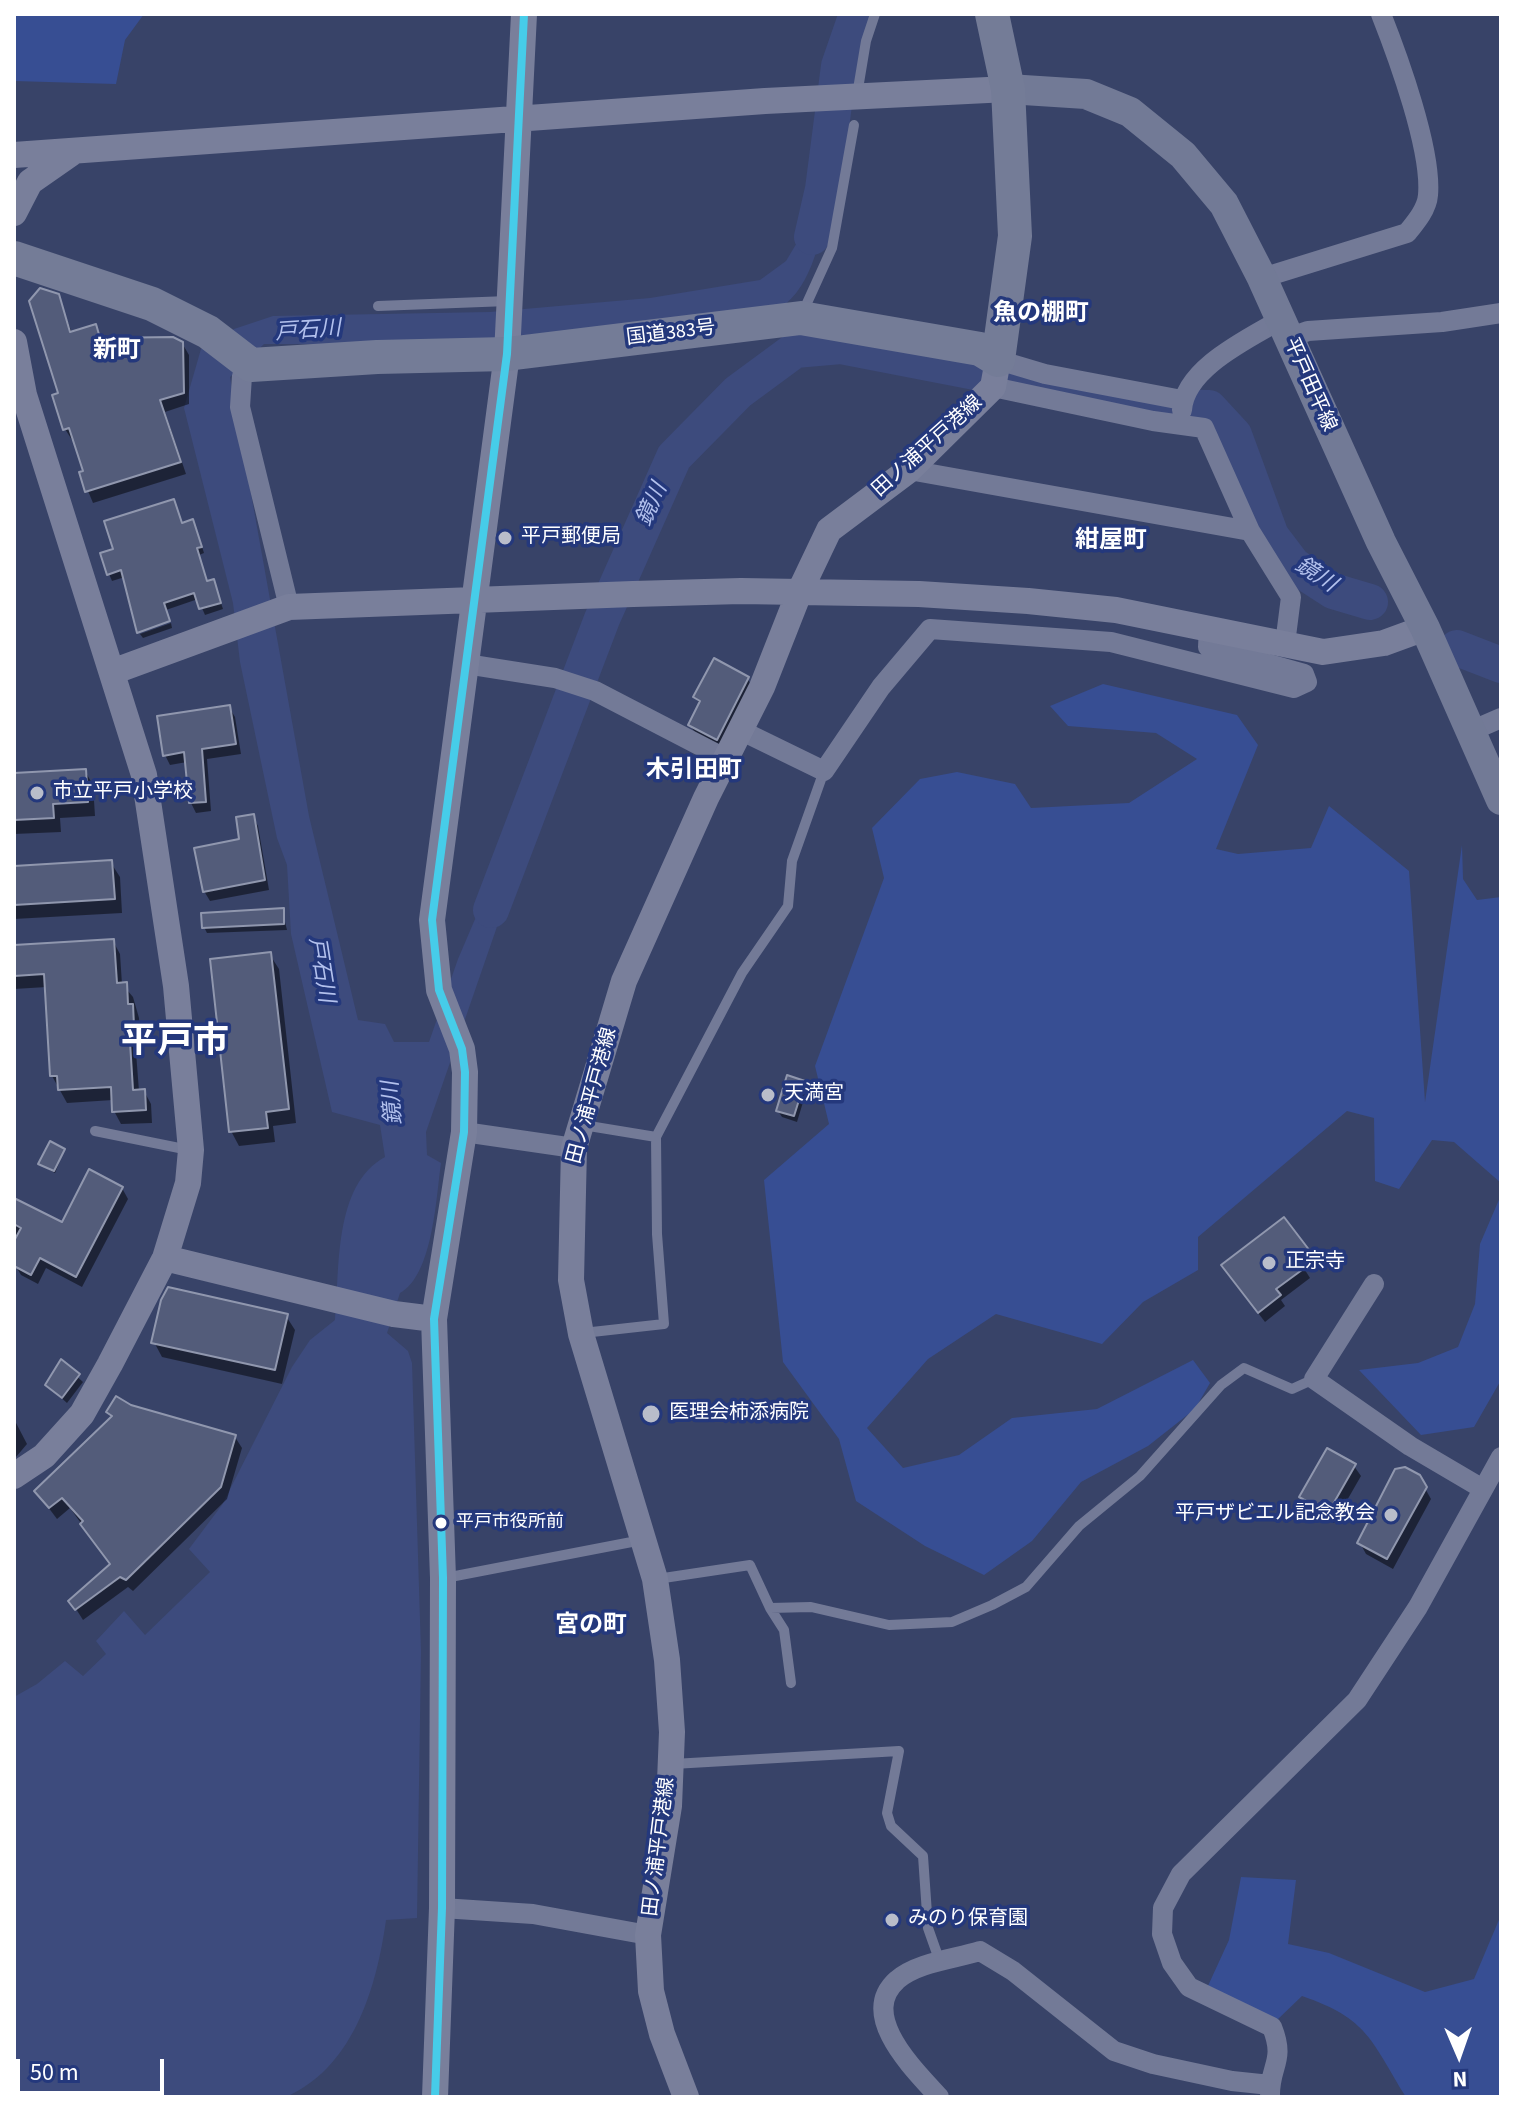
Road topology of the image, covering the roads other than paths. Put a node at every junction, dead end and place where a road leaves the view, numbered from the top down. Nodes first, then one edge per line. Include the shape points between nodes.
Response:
1 (524, 14) edge
2 (875, 14) edge
3 (992, 14) edge
4 (1381, 14) edge
5 (1008, 89) junction
6 (857, 97) junction
7 (518, 118) junction
8 (854, 125) dead end
9 (80, 147) junction
10 (14, 155) edge
11 (14, 213) edge
12 (14, 258) edge
13 (1262, 278) junction
14 (510, 305) junction
15 (378, 306) dead end
16 (1501, 313) edge
17 (801, 318) junction
18 (1284, 329) junction
19 (14, 342) edge
20 (507, 354) junction
21 (251, 365) junction
22 (996, 373) junction
23 (1181, 413) junction
24 (909, 470) junction
25 (1250, 531) junction
26 (799, 593) junction
27 (473, 600) junction
28 (289, 607) junction
29 (1209, 627) junction
30 (1425, 628) junction
31 (1285, 644) junction
32 (466, 664) junction
33 (112, 672) junction
34 (1501, 718) edge
35 (742, 731) junction
36 (1471, 731) junction
37 (728, 760) junction
38 (824, 771) junction
39 (1501, 800) edge
40 (95, 1131) dead end
41 (464, 1132) junction
42 (578, 1136) junction
43 (656, 1137) junction
44 (191, 1150) junction
45 (165, 1258) junction
46 (1374, 1284) dead end
47 (434, 1319) junction
48 (581, 1334) junction
49 (1314, 1379) junction
50 (1501, 1457) edge
51 (14, 1476) edge
52 (1483, 1489) junction
53 (645, 1540) junction
54 (443, 1578) junction
55 (655, 1579) junction
56 (770, 1608) junction
57 (791, 1683) dead end
58 (671, 1764) junction
59 (442, 1908) junction
60 (648, 1935) junction
61 (940, 1963) junction
62 (1270, 2091) edge
63 (435, 2097) edge
64 (686, 2097) edge
65 (939, 2097) edge

1 - 7 street
2 - 6 lane
3 - 5 highway
4 - 13 street via 1406,81 1425,164 1428,197 1420,218 1407,233
5 - 6 street
5 - 13 main road, 平戸田平線 via 1086,94 1130,112 1183,155 1224,204
5 - 22 highway via 1015,236
6 - 7 street
7 - 9 street
7 - 14 street
8 - 17 lane via 832,248
9 - 10 street
9 - 11 street via 30,182
12 - 21 highway via 152,304 208,332
13 - 18 main road, 平戸田平線
14 - 15 lane
14 - 20 street
16 - 18 street
17 - 20 highway, 国道383号
17 - 22 highway, 国道383号 via 980,349
18 - 23 street via 1211,362
18 - 30 main road, 平戸田平線
19 - 33 street via 24,395
20 - 21 highway, 国道383号
20 - 27 street
21 - 28 street via 242,376 240,407
22 - 23 street via 1045,374
22 - 24 street, 田ノ浦平戸港線
23 - 25 street via 1204,428
24 - 25 street
24 - 26 street, 田ノ浦平戸港線 via 829,530
25 - 31 street via 1291,597
26 - 27 street
26 - 29 street via 1028,601
26 - 35 street, 田ノ浦平戸港線
27 - 28 street
27 - 32 street
28 - 33 street
29 - 31 street
29 - 38 street via 1208,647 1304,674 1307,682 1294,688 1111,642 930,629 881,687
30 - 31 street via 1349,651
30 - 36 main road, 平戸田平線
32 - 37 street via 555,678 595,691
32 - 41 street via 432,920 439,990 462,1049
33 - 44 street via 144,775 155,836 186,1070
34 - 36 street
35 - 37 street, 田ノ浦平戸港線
35 - 38 street
36 - 39 main road, 平戸田平線
37 - 42 street, 田ノ浦平戸港線 via 624,981
38 - 43 lane via 792,861 788,906 742,973
40 - 44 lane
41 - 42 street
41 - 47 street
42 - 43 lane
42 - 48 street, 田ノ浦平戸港線 via 571,1280
43 - 48 lane via 664,1324
44 - 45 street via 188,1183
45 - 47 street via 314,1296
45 - 51 street via 82,1414 44,1456
46 - 49 street
47 - 54 street
48 - 53 street, 田ノ浦平戸港線
49 - 52 street
49 - 56 lane via 1292,1389 1244,1368 1221,1385 1140,1476 1079,1526 1026,1587 952,1622 889,1625 811,1607
50 - 52 street
52 - 62 street via 1418,1607 1357,1700 1181,1874 1163,1908 1162,1934 1172,1963 1189,1987 1272,2027 1280,2056
53 - 54 lane
53 - 55 street, 田ノ浦平戸港線
54 - 59 street
55 - 56 lane via 750,1565
55 - 58 street, 田ノ浦平戸港線 via 667,1660
56 - 57 lane via 784,1630
58 - 60 street, 田ノ浦平戸港線
58 - 61 lane via 899,1751 887,1813 891,1826 923,1856 928,1928
59 - 60 street via 533,1914
59 - 63 street
60 - 64 street, 田ノ浦平戸港線 via 651,1991
61 - 62 street via 980,1951 1114,2051
61 - 65 street via 896,1981 885,2010 896,2050

